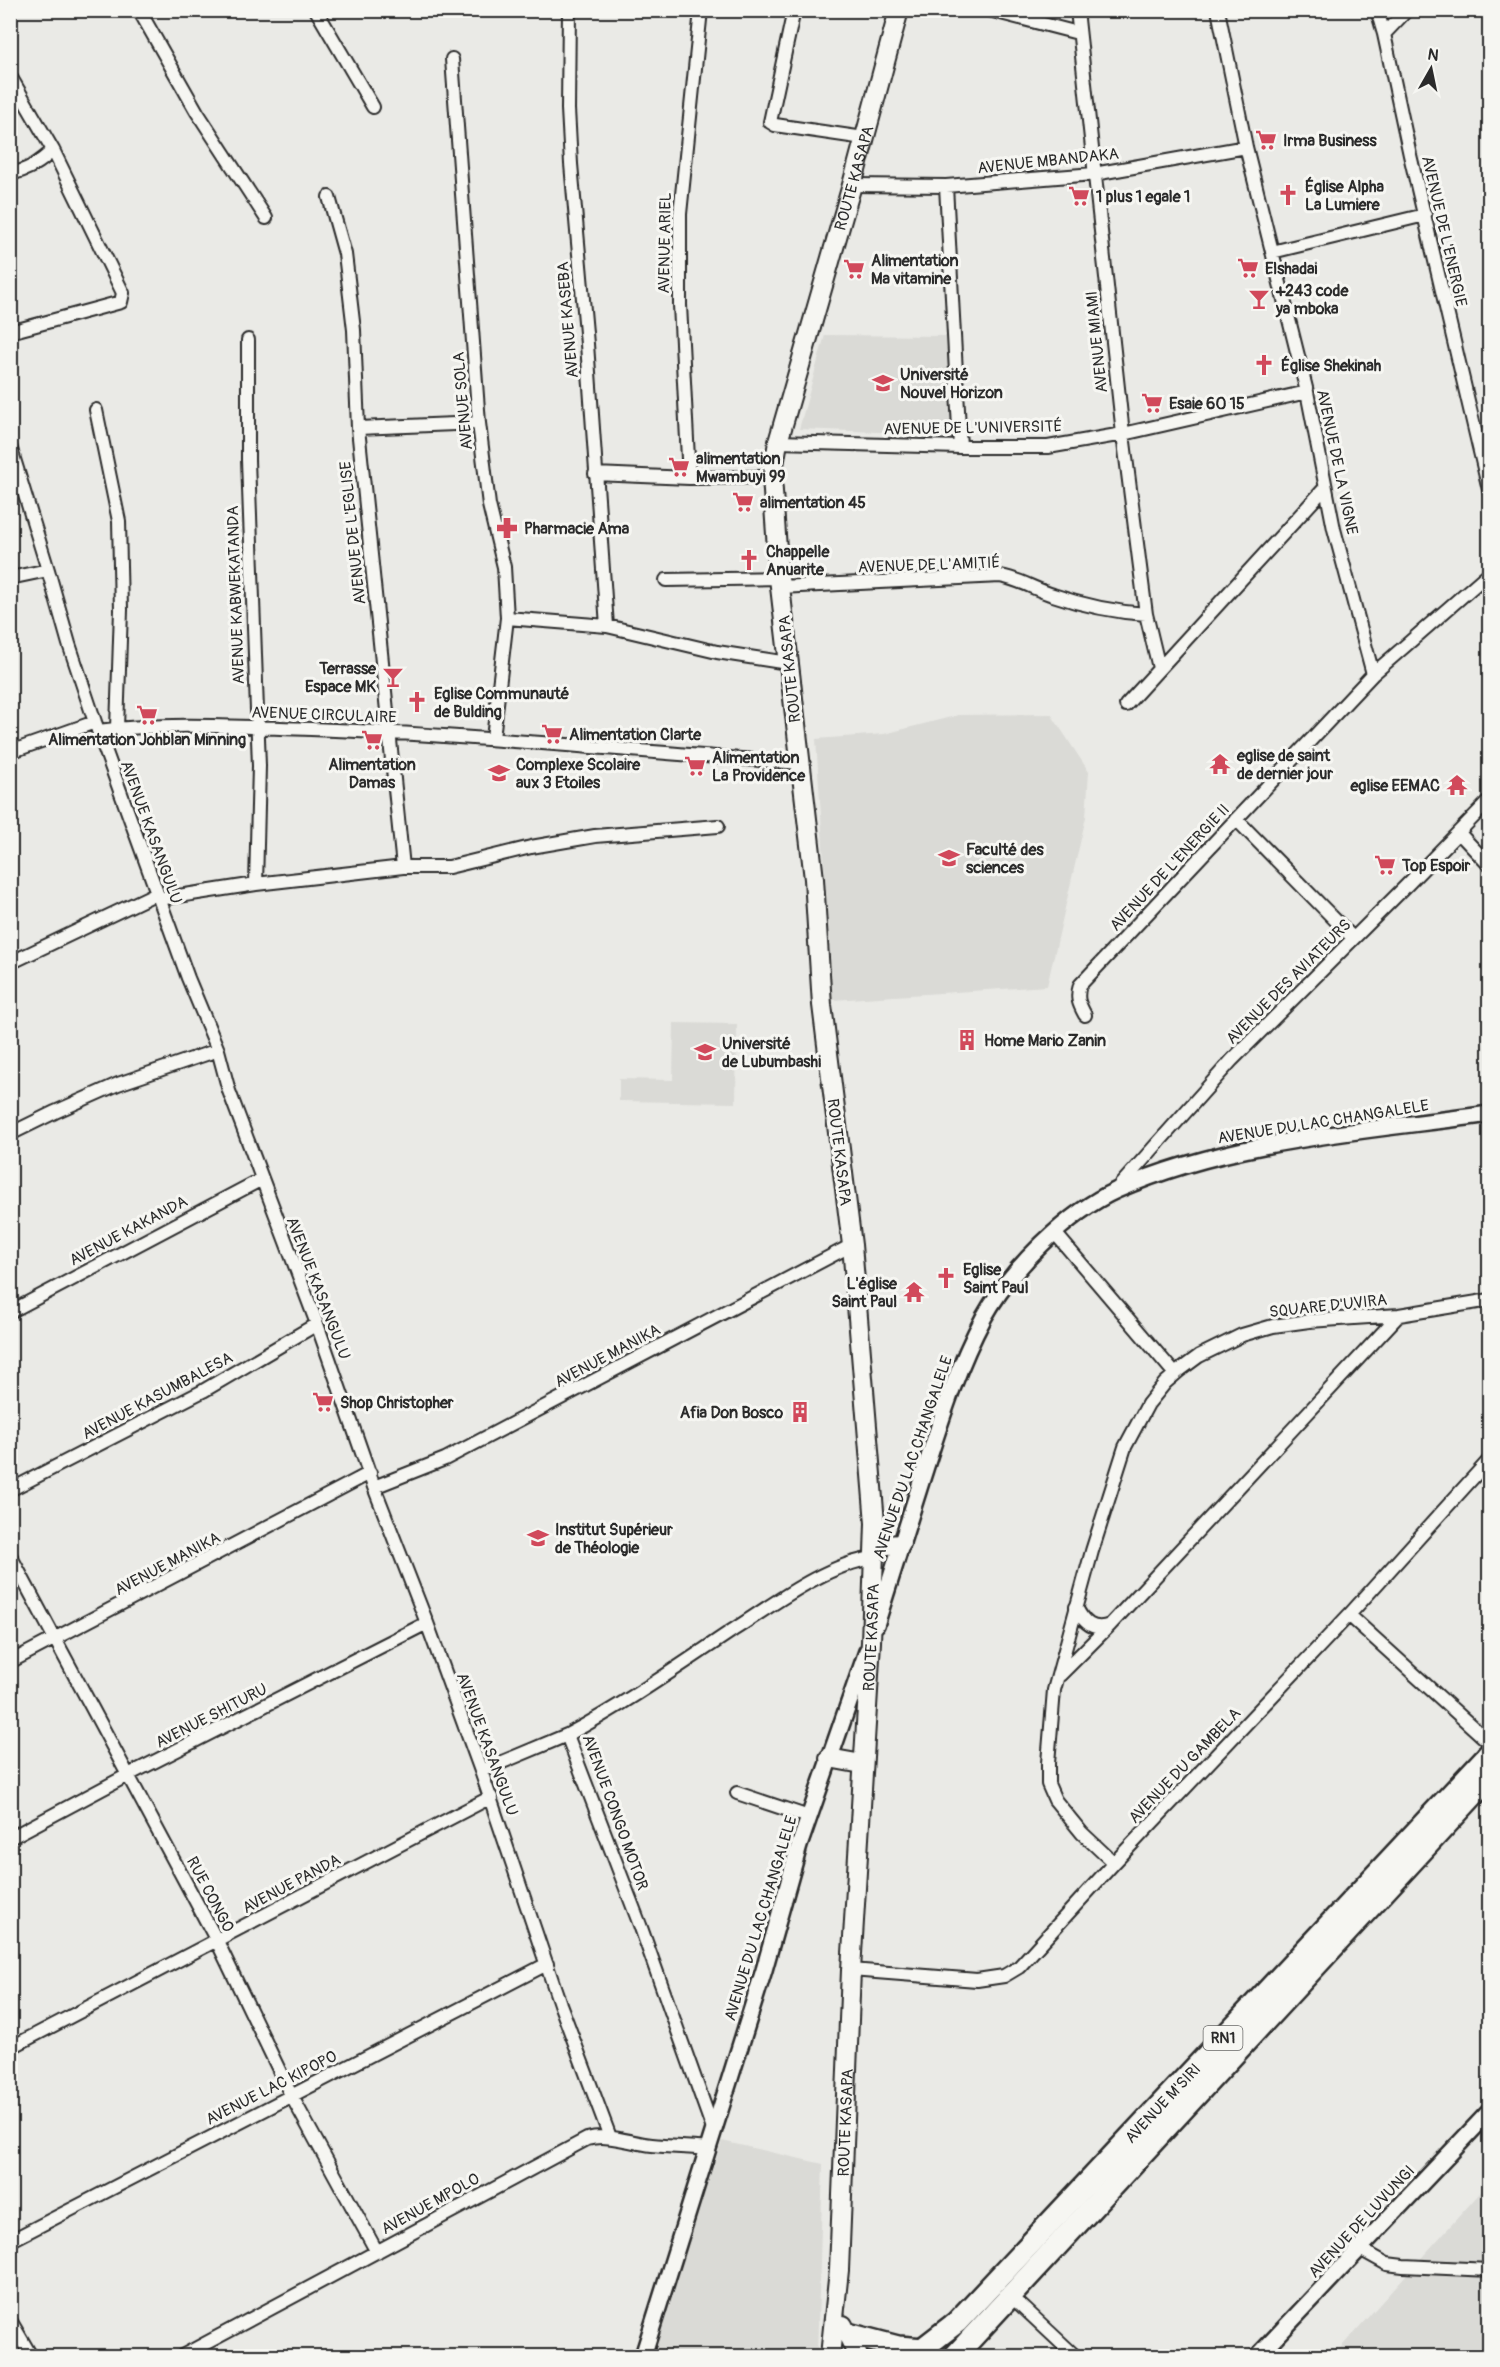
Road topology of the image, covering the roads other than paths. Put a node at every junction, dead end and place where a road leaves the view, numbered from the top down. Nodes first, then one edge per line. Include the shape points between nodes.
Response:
1 (139, 10) edge
2 (316, 10) edge
3 (569, 10) edge
4 (701, 10) edge
5 (794, 10) edge
6 (899, 10) edge
7 (989, 10) edge
8 (1077, 10) edge
9 (1218, 10) edge
10 (1377, 10) edge
11 (1407, 10) edge
12 (1078, 33) junction
13 (1384, 33) junction
14 (452, 59) dead end
15 (10, 76) edge
16 (373, 107) dead end
17 (864, 138) junction
18 (1246, 147) junction
19 (52, 150) junction
20 (10, 174) edge
21 (1094, 174) junction
22 (852, 185) junction
23 (946, 186) junction
24 (329, 198) dead end
25 (1425, 215) junction
26 (266, 218) dead end
27 (1272, 252) junction
28 (10, 332) edge
29 (248, 340) dead end
30 (1307, 392) junction
31 (96, 410) dead end
32 (479, 423) junction
33 (358, 428) junction
34 (1123, 434) junction
35 (778, 442) junction
36 (10, 446) edge
37 (960, 447) junction
38 (595, 474) junction
39 (772, 477) junction
40 (689, 478) junction
41 (1325, 488) junction
42 (1490, 494) edge
43 (48, 570) junction
44 (1490, 572) edge
45 (10, 578) edge
46 (666, 580) dead end
47 (780, 583) junction
48 (1146, 614) junction
49 (507, 618) junction
50 (608, 626) junction
51 (788, 663) junction
52 (1159, 668) junction
53 (1373, 674) junction
54 (1126, 705) dead end
55 (97, 727) junction
56 (256, 727) junction
57 (117, 728) junction
58 (389, 732) junction
59 (493, 738) junction
60 (10, 752) edge
61 (800, 763) junction
62 (1490, 800) edge
63 (1236, 819) junction
64 (718, 826) dead end
65 (1460, 833) junction
66 (1490, 866) edge
67 (403, 867) junction
68 (256, 884) junction
69 (158, 896) junction
70 (1353, 938) junction
71 (10, 963) edge
72 (1085, 1015) dead end
73 (218, 1050) junction
74 (1490, 1113) edge
75 (10, 1134) edge
76 (262, 1179) junction
77 (1115, 1191) junction
78 (1055, 1233) junction
79 (852, 1245) junction
80 (1490, 1300) edge
81 (10, 1312) edge
82 (1399, 1314) junction
83 (317, 1324) junction
84 (1175, 1374) junction
85 (1490, 1459) edge
86 (370, 1473) junction
87 (374, 1487) junction
88 (10, 1490) edge
89 (901, 1544) junction
90 (874, 1549) junction
91 (10, 1555) edge
92 (1076, 1608) junction
93 (1349, 1615) junction
94 (427, 1623) junction
95 (1110, 1625) junction
96 (55, 1639) junction
97 (871, 1642) junction
98 (10, 1662) edge
99 (1060, 1676) junction
100 (567, 1735) junction
101 (1490, 1743) edge
102 (1490, 1753) edge
103 (829, 1758) junction
104 (862, 1764) junction
105 (481, 1771) junction
106 (130, 1774) junction
107 (1490, 1777) edge
108 (737, 1793) dead end
109 (491, 1797) junction
110 (809, 1817) junction
111 (10, 1838) edge
112 (1114, 1863) junction
113 (217, 1941) junction
114 (547, 1964) junction
115 (851, 1971) junction
116 (10, 2048) edge
117 (291, 2095) junction
118 (1490, 2111) edge
119 (1482, 2128) edge
120 (714, 2132) junction
121 (610, 2137) junction
122 (709, 2149) junction
123 (10, 2241) edge
124 (1360, 2249) junction
125 (376, 2252) junction
126 (1490, 2270) edge
127 (1011, 2296) junction
128 (836, 2312) junction
129 (10, 2320) edge
130 (848, 2334) junction
131 (919, 2353) edge
132 (31, 2356) edge
133 (182, 2356) edge
134 (643, 2356) edge
135 (830, 2356) edge
136 (858, 2356) edge
137 (955, 2356) edge
138 (1075, 2356) edge
139 (1258, 2356) edge

1 - 26 street via 196,112
2 - 16 street
3 - 38 street, AVENUE KASEBA via 571,164
4 - 40 street, AVENUE ARIEL via 680,214 680,305
5 - 17 street via 770,122
6 - 17 main road, ROUTE KASAPA
7 - 12 street
8 - 12 street, AVENUE MIAMI
9 - 18 street, AVENUE DE LA VIGNE
10 - 13 street, AVENUE DE L'ENERGIE
11 - 13 street
12 - 21 street, AVENUE MIAMI
13 - 25 street, AVENUE DE L'ENERGIE
14 - 32 street, AVENUE SOLA
15 - 19 street
17 - 22 main road, ROUTE KASAPA
18 - 21 street, AVENUE MBANDAKA
18 - 27 street, AVENUE DE LA VIGNE
19 - 20 street via 29,169
19 - 28 street via 123,299 80,315
21 - 23 street, AVENUE MBANDAKA
21 - 34 street, AVENUE MIAMI
22 - 23 street, AVENUE MBANDAKA
22 - 35 main road, ROUTE KASAPA
23 - 37 street
24 - 33 street, AVENUE DE L'EGLISE via 348,268
25 - 27 street
25 - 42 street, AVENUE DE L'ENERGIE
27 - 30 street, AVENUE DE LA VIGNE
29 - 56 street, AVENUE KABWEKATANDA
30 - 34 street, AVENUE DE L'UNIVERSITÉ
30 - 41 street, AVENUE DE LA VIGNE
31 - 57 street via 119,521
32 - 33 street
32 - 49 street, AVENUE SOLA via 489,505 504,567
33 - 58 street, AVENUE DE L'EGLISE
34 - 37 street, AVENUE DE L'UNIVERSITÉ via 1048,447
34 - 48 street, AVENUE MIAMI
35 - 37 street, AVENUE DE L'UNIVERSITÉ
35 - 39 main road, ROUTE KASAPA
36 - 43 street, AVENUE KASANGULU
38 - 40 street
38 - 50 street, AVENUE KASEBA
39 - 40 street
39 - 47 main road, ROUTE KASAPA
41 - 52 street
41 - 53 street, AVENUE DE LA VIGNE
43 - 45 street
43 - 55 street, AVENUE KASANGULU
44 - 53 street, AVENUE DE L'ENERGIE II
46 - 47 street, AVENUE DE L'AMITIÉ
47 - 48 street, AVENUE DE L'AMITIÉ via 1000,576 1063,598
47 - 51 main road, ROUTE KASAPA
48 - 52 street, AVENUE MIAMI
49 - 50 street
49 - 59 street, AVENUE SOLA
50 - 51 street via 717,652
51 - 61 main road, ROUTE KASAPA
52 - 54 street
53 - 63 street, AVENUE DE L'ENERGIE II
55 - 57 street, AVENUE CIRCULAIRE
55 - 60 street, AVENUE CIRCULAIRE
55 - 69 street, AVENUE KASANGULU
56 - 57 street, AVENUE CIRCULAIRE
56 - 58 street, AVENUE CIRCULAIRE
56 - 68 street, AVENUE KABWEKATANDA
58 - 59 street, AVENUE CIRCULAIRE
58 - 67 street, AVENUE DE L'EGLISE
59 - 61 street, AVENUE CIRCULAIRE
61 - 79 main road, ROUTE KASAPA via 814,879 822,1005
62 - 65 street, AVENUE DES AVIATEURS
63 - 70 street
63 - 72 street, AVENUE DE L'ENERGIE II via 1080,985 1078,1003
64 - 67 street via 595,836 449,867
65 - 66 street
65 - 70 street, AVENUE DES AVIATEURS
67 - 68 street
68 - 69 street
69 - 71 street
69 - 73 street, AVENUE KASANGULU
70 - 77 street, AVENUE DES AVIATEURS via 1232,1060
73 - 75 street via 118,1084
73 - 76 street, AVENUE KASANGULU
74 - 77 street, AVENUE DU LAC CHANGALELE via 1245,1150
76 - 81 street, AVENUE KAKANDA
76 - 83 street, AVENUE KASANGULU
77 - 78 street, AVENUE DU LAC CHANGALELE
78 - 84 street
78 - 89 street, AVENUE DU LAC CHANGALELE via 1004,1286 972,1340 942,1416
79 - 87 street, AVENUE MANIKA via 445,1459
79 - 90 main road, ROUTE KASAPA via 873,1488
80 - 82 street
82 - 84 street, SQUARE D'UVIRA via 1273,1326 1220,1345
82 - 95 street, SQUARE D'UVIRA
83 - 86 street, AVENUE KASANGULU
83 - 88 street, AVENUE KASUMBALESA via 203,1391
84 - 92 street, SQUARE D'UVIRA via 1148,1404 1125,1446
85 - 93 street, AVENUE DU GAMBELA
86 - 87 street, AVENUE KASANGULU
86 - 96 street, AVENUE MANIKA
87 - 94 street, AVENUE KASANGULU
89 - 90 main road
89 - 97 street, AVENUE DU LAC CHANGALELE
90 - 97 main road, ROUTE KASAPA
90 - 100 street, AVENUE CONGO MOTOR via 772,1605
91 - 96 street, RUE CONGO
92 - 95 street via 1090,1626
92 - 99 street, SQUARE D'UVIRA
93 - 101 street
93 - 112 street, AVENUE DU GAMBELA
94 - 105 street, AVENUE KASANGULU
94 - 106 street, AVENUE SHITURU
95 - 99 street, SQUARE D'UVIRA
96 - 98 street, AVENUE MANIKA
96 - 106 street, RUE CONGO
97 - 103 street, AVENUE DU LAC CHANGALELE
97 - 104 main road, ROUTE KASAPA
99 - 112 street via 1053,1701 1048,1784 1065,1814
100 - 105 street
100 - 120 street, AVENUE CONGO MOTOR
102 - 131 highway, AVENUE M'SIRI / RN1 via 957,2322
103 - 104 main road
103 - 110 street, AVENUE DU LAC CHANGALELE
104 - 115 main road, ROUTE KASAPA
105 - 109 street, AVENUE KASANGULU
106 - 111 street, AVENUE SHITURU
106 - 113 street, RUE CONGO
107 - 127 highway, AVENUE M'SIRI / RN1
108 - 110 street
109 - 113 street, AVENUE PANDA
109 - 114 street, AVENUE KASANGULU
110 - 120 street, AVENUE DU LAC CHANGALELE
112 - 115 street, AVENUE DU GAMBELA via 1019,1967 1004,1976 977,1980
113 - 116 street, AVENUE PANDA
113 - 117 street, RUE CONGO
114 - 117 street, AVENUE LAC KIPOPO
114 - 121 street, AVENUE KASANGULU
115 - 128 main road, ROUTE KASAPA
117 - 123 street, AVENUE LAC KIPOPO
117 - 125 street, RUE CONGO
118 - 119 street, AVENUE DE LUVUNGI
119 - 124 street, AVENUE DE LUVUNGI
120 - 122 street, AVENUE DU LAC CHANGALELE
121 - 122 street, AVENUE MPOLO
121 - 125 street, AVENUE MPOLO via 598,2136 573,2146
122 - 134 street, AVENUE DU LAC CHANGALELE
124 - 126 street via 1387,2264
124 - 139 street, AVENUE DE LUVUNGI
125 - 133 street, AVENUE MPOLO
127 - 137 highway, RN1
127 - 138 street
128 - 130 main road
128 - 135 main road, ROUTE KASAPA
129 - 132 street
130 - 131 highway
130 - 136 main road

